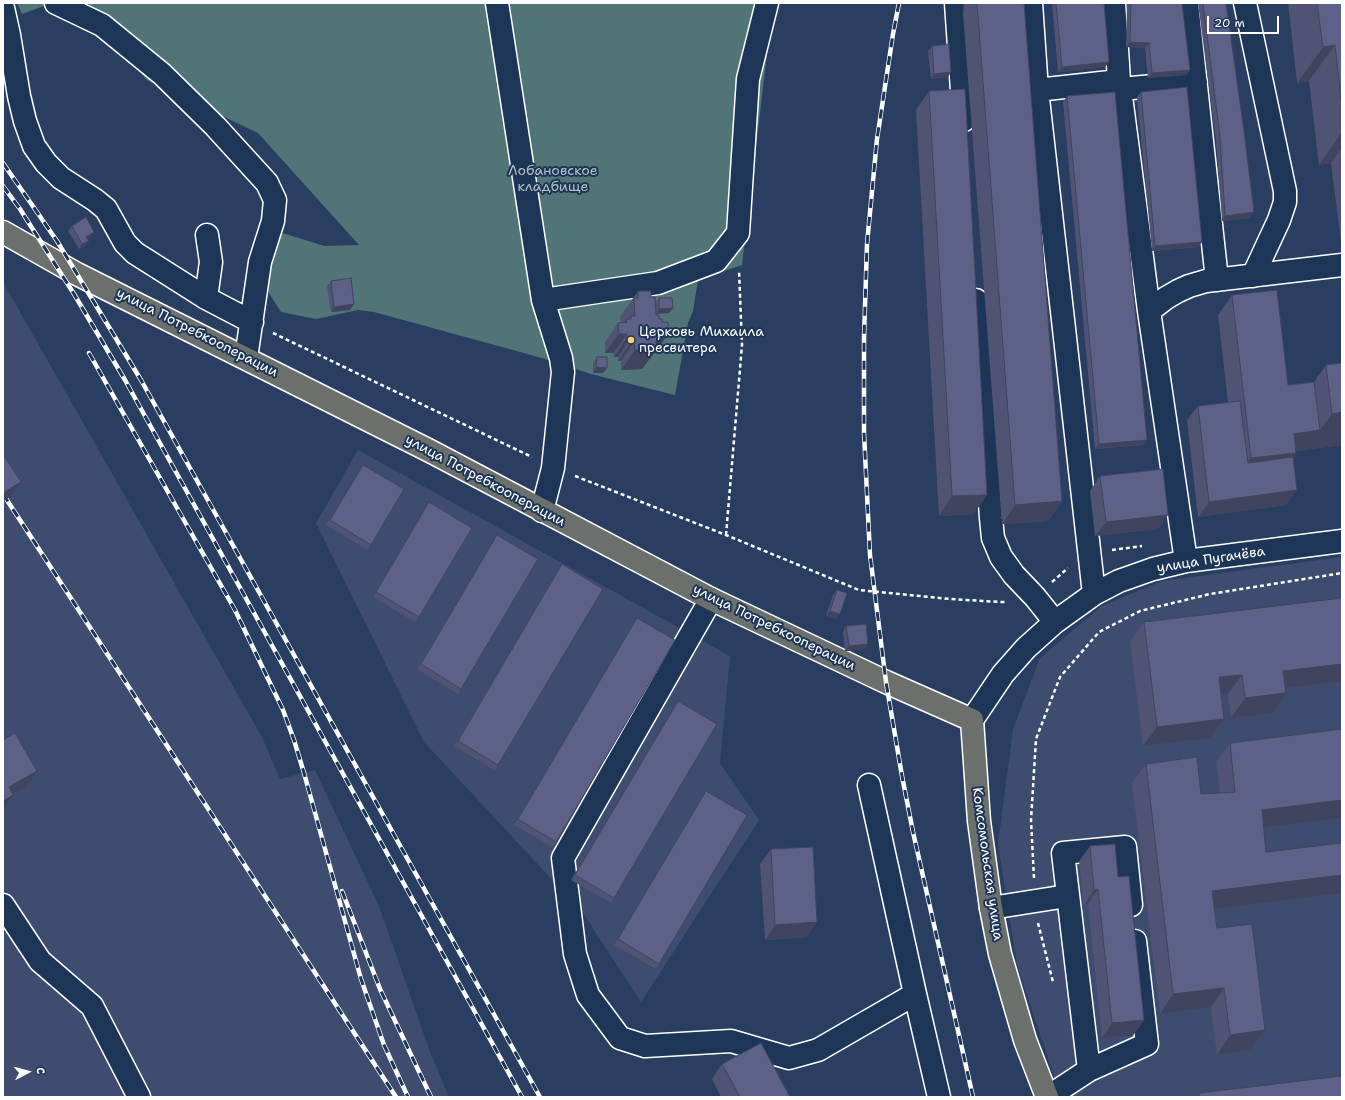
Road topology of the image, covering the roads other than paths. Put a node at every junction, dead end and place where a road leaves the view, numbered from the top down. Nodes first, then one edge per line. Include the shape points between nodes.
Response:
1 (56, 3) edge
2 (497, 3) edge
3 (767, 3) edge
4 (956, 3) edge
5 (1031, 3) edge
6 (1114, 3) edge
7 (1187, 3) edge
8 (1245, 3) edge
9 (3, 8) edge
10 (1196, 82) junction
11 (1120, 85) junction
12 (1037, 90) junction
13 (965, 138) edge
14 (3, 232) edge
15 (207, 235) dead end
16 (1342, 265) edge
17 (1253, 276) junction
18 (975, 280) edge
19 (1217, 280) junction
20 (206, 298) junction
21 (543, 300) junction
22 (1149, 311) junction
23 (252, 322) junction
24 (246, 358) junction
25 (542, 511) junction
26 (1342, 541) edge
27 (1186, 561) junction
28 (1094, 594) junction
29 (711, 599) junction
30 (1055, 622) junction
31 (972, 720) junction
32 (869, 785) dead end
33 (1067, 896) junction
34 (3, 905) edge
35 (991, 908) junction
36 (915, 994) junction
37 (1088, 1070) junction
38 (139, 1097) edge
39 (939, 1097) edge
40 (1047, 1097) edge

1 - 23 street via 102,25 162,74 215,126 267,183 275,200 273,221 260,262
2 - 21 street
3 - 21 street via 748,79 738,233 716,261 658,283
4 - 13 street
5 - 12 street
6 - 11 street
7 - 10 street
8 - 17 street via 1285,191 1285,202 1279,220
9 - 20 street via 19,96 34,146 61,178 106,209 125,243 135,253
10 - 11 street
10 - 19 street
11 - 12 street
11 - 22 street
12 - 28 street
14 - 24 main road, улица Потребкооперации via 77,274
15 - 20 street via 211,262
16 - 17 street
17 - 19 street
18 - 30 street via 993,538 1001,557 1014,575
19 - 22 street via 1189,286 1166,298
20 - 23 street
21 - 25 street via 561,358 562,372 553,468
22 - 27 street
23 - 24 street
24 - 25 main road, улица Потребкооперации
25 - 29 main road, улица Потребкооперации
26 - 27 street, улица Пугачёва
27 - 28 street, улица Пугачёва via 1119,581
28 - 30 street, улица Пугачёва
29 - 31 main road, улица Потребкооперации
29 - 36 street via 563,858 575,954 588,995 620,1038 645,1046 731,1041 789,1058 818,1050
30 - 31 street, улица Пугачёва via 1026,648
31 - 35 main road, Комсомольская улица via 979,821
32 - 36 street
33 - 35 street
33 - 37 street
33 - 37 street via 1062,853 1125,847 1147,1044
34 - 38 street via 40,961 92,1006
35 - 40 main road, Комсомольская улица via 1000,954 1025,1040
36 - 39 street
37 - 40 street

